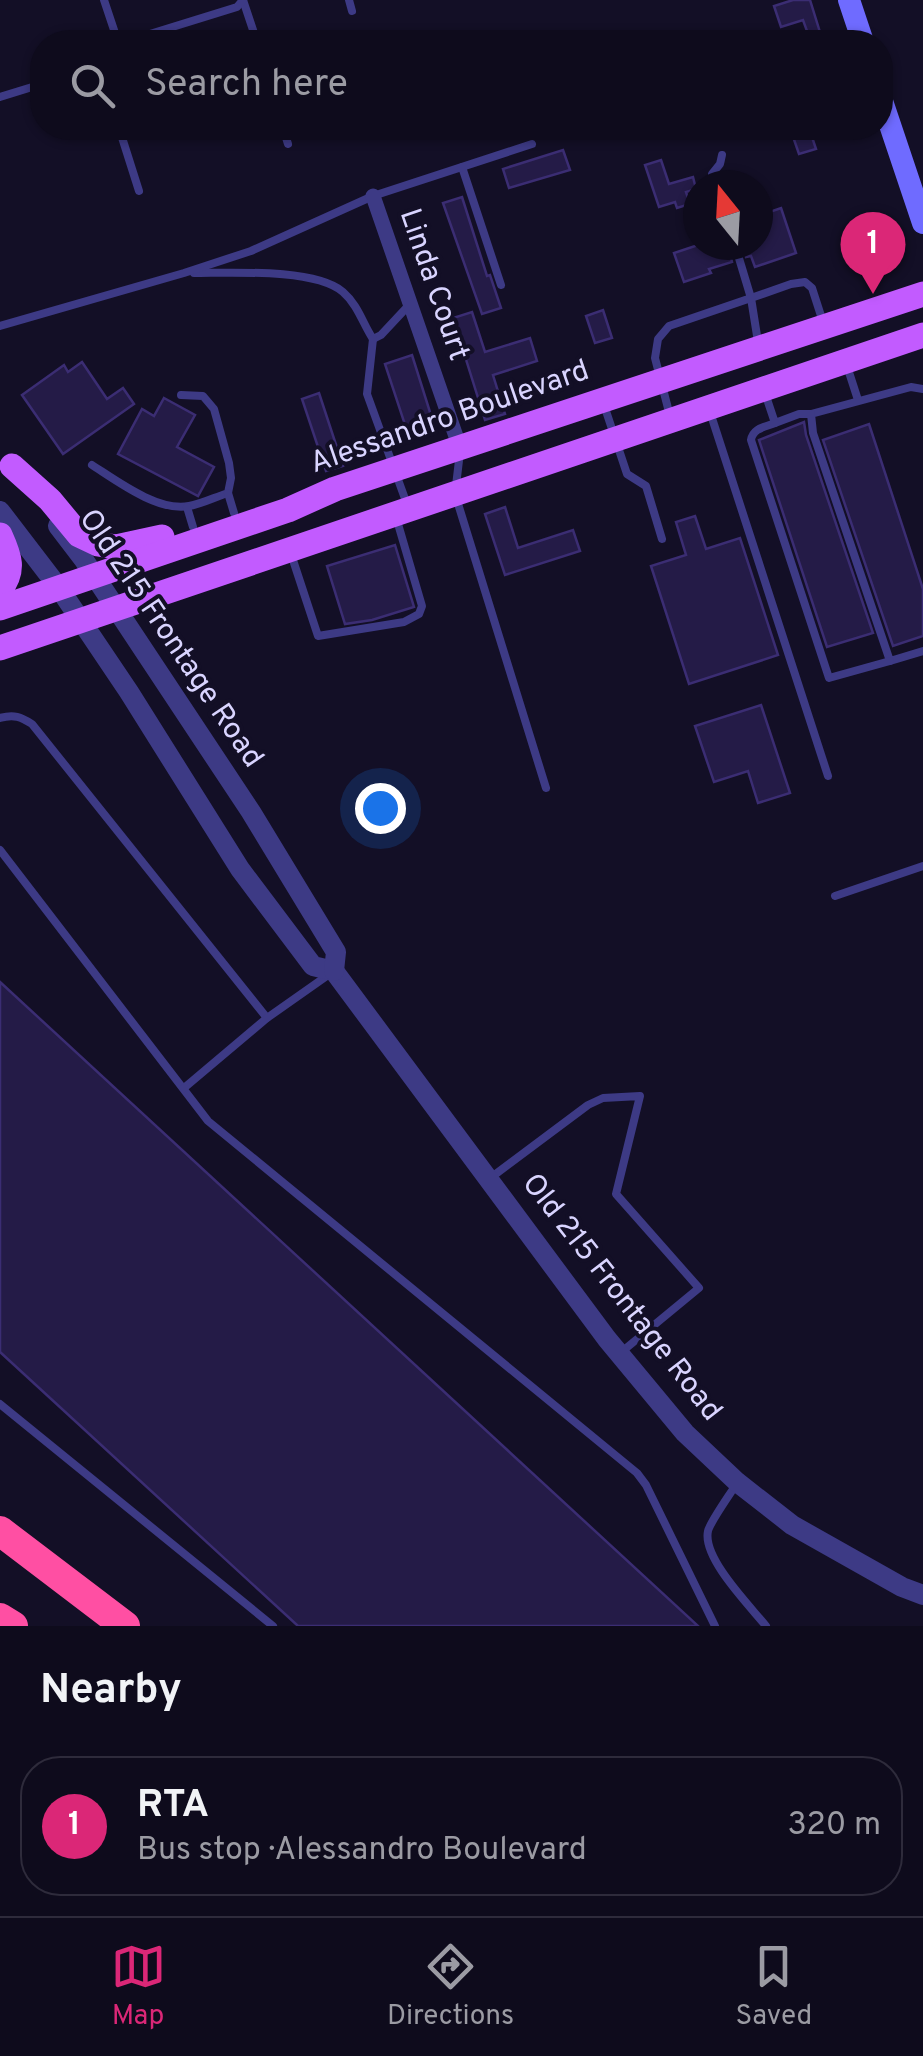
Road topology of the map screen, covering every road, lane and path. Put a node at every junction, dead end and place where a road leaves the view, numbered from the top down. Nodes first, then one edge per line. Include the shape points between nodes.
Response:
1 (104, 0) edge
2 (243, 0) edge
3 (348, 0) edge
4 (849, 0) edge
5 (352, 10) dead end
6 (116, 30) edge
7 (162, 30) edge
8 (252, 30) edge
9 (859, 30) edge
10 (30, 88) edge
11 (0, 97) edge
12 (893, 134) edge
13 (123, 140) edge
14 (287, 140) edge
15 (288, 144) dead end
16 (532, 144) dead end
17 (722, 155) dead end
18 (462, 167) junction
19 (715, 170) edge
20 (139, 191) dead end
21 (373, 196) junction
22 (923, 223) edge
23 (740, 260) edge
24 (184, 273) junction
25 (502, 285) dead end
26 (923, 294) edge
27 (751, 298) junction
28 (410, 304) junction
29 (0, 326) edge
30 (824, 327) junction
31 (923, 335) edge
32 (373, 339) junction
33 (759, 348) junction
34 (845, 362) junction
35 (660, 382) junction
36 (923, 388) edge
37 (764, 389) junction
38 (180, 395) dead end
39 (858, 400) junction
40 (602, 401) junction
41 (709, 408) junction
42 (811, 414) junction
43 (672, 420) junction
44 (775, 423) junction
45 (616, 439) junction
46 (460, 448) junction
47 (6, 459) edge
48 (92, 465) dead end
49 (395, 470) junction
50 (335, 489) junction
51 (454, 494) junction
52 (231, 503) junction
53 (0, 512) edge
54 (402, 512) junction
55 (190, 517) junction
56 (0, 535) edge
57 (662, 539) dead end
58 (290, 550) junction
59 (95, 576) junction
60 (59, 588) junction
61 (0, 590) edge
62 (0, 608) edge
63 (116, 608) junction
64 (80, 621) junction
65 (0, 648) edge
66 (923, 651) edge
67 (890, 661) junction
68 (0, 718) edge
69 (828, 776) dead end
70 (546, 788) dead end
71 (0, 850) edge
72 (923, 866) edge
73 (835, 896) dead end
74 (334, 971) junction
75 (266, 1018) junction
76 (184, 1088) junction
77 (489, 1179) junction
78 (619, 1354) junction
79 (0, 1404) edge
80 (738, 1482) junction
81 (0, 1531) edge
82 (0, 1550) edge
83 (923, 1595) edge
84 (0, 1618) edge
85 (13, 1626) edge
86 (122, 1626) edge
87 (273, 1626) edge
88 (715, 1626) edge
89 (766, 1626) edge

1 - 6 lane
2 - 7 lane via 237,8
2 - 8 lane
3 - 5 lane
4 - 9 main road
10 - 11 lane
12 - 22 main road
13 - 20 lane
14 - 15 lane
16 - 18 lane
17 - 19 lane
18 - 21 lane
18 - 25 lane
21 - 24 lane
21 - 28 street, Linda Court
23 - 27 lane
24 - 29 lane
24 - 32 lane via 302,276 342,290
26 - 30 main road, Alessandro Boulevard
27 - 30 lane via 805,282
27 - 33 lane
27 - 35 lane via 669,326 654,358
28 - 32 lane
28 - 46 street, Linda Court
30 - 33 main road, Alessandro Boulevard
31 - 34 main road
32 - 49 lane via 367,394
33 - 35 main road, Alessandro Boulevard
34 - 37 main road
34 - 39 lane
35 - 40 main road, Alessandro Boulevard
35 - 43 lane
36 - 39 lane
37 - 41 main road
37 - 44 lane
38 - 52 lane via 202,396 214,409 230,464
39 - 42 lane
40 - 45 lane
40 - 46 main road, Alessandro Boulevard
41 - 43 main road
41 - 69 lane
42 - 44 lane
42 - 67 lane
43 - 45 main road
44 - 67 lane via 756,430 751,440 830,678
45 - 51 main road
45 - 57 lane via 627,474 646,486
46 - 49 main road, Alessandro Boulevard
46 - 51 lane
47 - 55 main road via 79,535 98,544 134,545
47 - 59 street, Old 215 Frontage Road
48 - 55 lane
49 - 50 main road, Alessandro Boulevard
49 - 54 lane
50 - 52 main road
50 - 59 main road, Alessandro Boulevard
51 - 54 main road
51 - 70 lane
52 - 55 main road
53 - 60 street, Old 215 Frontage Road
54 - 58 main road
54 - 58 lane via 422,606 404,622 318,636
56 - 61 main road via 10,575
58 - 63 main road
59 - 60 main road, Alessandro Boulevard
59 - 63 street, Old 215 Frontage Road
60 - 62 main road, Alessandro Boulevard
60 - 64 street, Old 215 Frontage Road
63 - 64 main road
63 - 74 street, Old 215 Frontage Road via 327,936 336,952
64 - 65 main road
64 - 74 street, Old 215 Frontage Road via 218,838 313,966
66 - 67 lane
68 - 75 lane via 20,716 32,724
71 - 76 lane
72 - 73 lane
74 - 75 lane
74 - 77 street, Old 215 Frontage Road
75 - 76 lane
76 - 88 lane via 208,1121 637,1473
77 - 78 street, Old 215 Frontage Road
77 - 78 lane via 588,1105 640,1096 616,1194 698,1288
78 - 80 street, Old 215 Frontage Road via 685,1433
79 - 87 lane
80 - 83 street, Old 215 Frontage Road via 792,1525
80 - 89 lane via 708,1531 710,1548
81 - 86 highway
82 - 86 highway
84 - 85 highway

